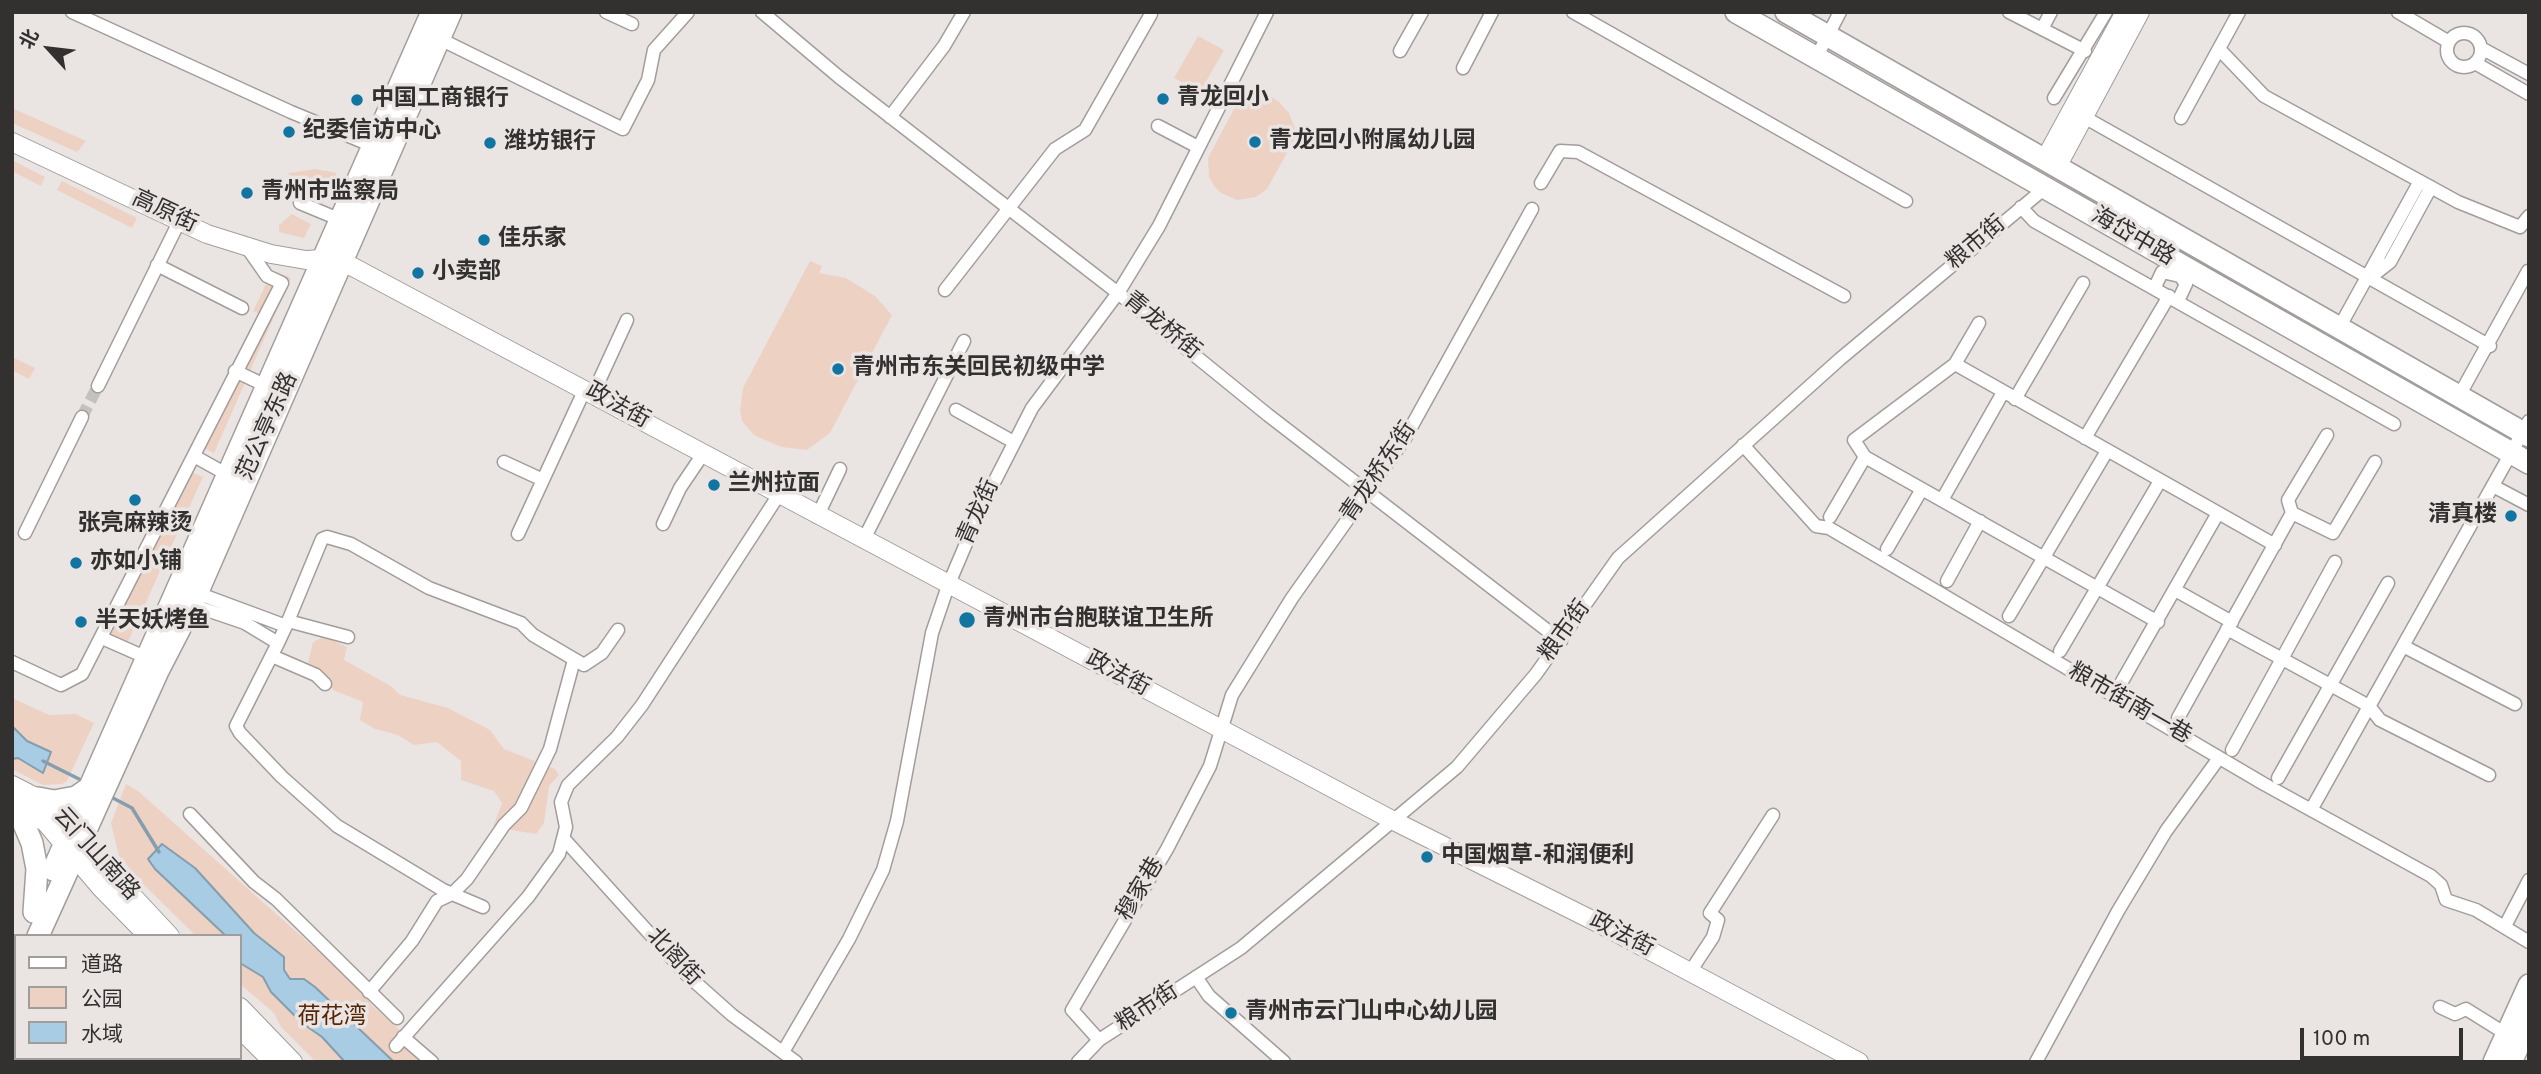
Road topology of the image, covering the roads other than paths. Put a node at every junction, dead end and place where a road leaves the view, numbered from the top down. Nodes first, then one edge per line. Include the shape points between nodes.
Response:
1 (72, 12) edge
2 (432, 12) edge
3 (451, 12) edge
4 (606, 12) edge
5 (688, 12) edge
6 (762, 12) edge
7 (964, 12) edge
8 (1268, 12) edge
9 (1422, 12) edge
10 (1492, 12) edge
11 (1573, 12) edge
12 (1736, 12) edge
13 (1786, 12) edge
14 (1840, 12) edge
15 (2009, 12) edge
16 (2051, 12) edge
17 (2106, 12) edge
18 (2125, 12) edge
19 (2140, 12) edge
20 (2239, 12) edge
21 (2398, 12) edge
22 (1151, 14) edge
23 (632, 24) dead end
24 (2042, 29) junction
25 (1828, 36) junction
26 (440, 39) junction
27 (2449, 42) junction
28 (2481, 48) junction
29 (2219, 49) junction
30 (1400, 51) dead end
31 (2085, 51) junction
32 (1816, 58) junction
33 (2475, 63) junction
34 (1463, 68) dead end
35 (2529, 74) edge
36 (2529, 94) edge
37 (2054, 98) dead end
38 (890, 117) junction
39 (2084, 117) junction
40 (2181, 118) dead end
41 (1158, 126) dead end
42 (12, 142) edge
43 (373, 146) junction
44 (1198, 147) junction
45 (2051, 162) junction
46 (1541, 183) dead end
47 (2425, 184) junction
48 (2045, 188) junction
49 (1906, 201) dead end
50 (300, 203) dead end
51 (2021, 207) junction
52 (1009, 209) junction
53 (1532, 209) dead end
54 (2529, 216) edge
55 (180, 220) junction
56 (341, 220) junction
57 (246, 246) junction
58 (332, 261) junction
59 (158, 265) junction
60 (2528, 271) edge
61 (2183, 272) junction
62 (2369, 278) junction
63 (2083, 283) dead end
64 (2155, 288) junction
65 (945, 290) dead end
66 (1118, 293) junction
67 (1844, 296) dead end
68 (2173, 298) junction
69 (242, 308) dead end
70 (627, 320) dead end
71 (1979, 323) dead end
72 (2339, 328) junction
73 (964, 341) dead end
74 (2490, 346) dead end
75 (1955, 364) junction
76 (235, 371) junction
77 (256, 381) dead end
78 (98, 386) tunnel mouth
79 (589, 392) junction
80 (2001, 396) dead end
81 (2459, 396) junction
82 (2015, 398) junction
83 (956, 410) dead end
84 (82, 417) tunnel mouth
85 (2394, 424) dead end
86 (2527, 430) edge
87 (2327, 435) dead end
88 (2085, 438) junction
89 (1012, 442) junction
90 (1743, 445) junction
91 (2107, 451) junction
92 (703, 454) junction
93 (194, 457) junction
94 (1865, 457) junction
95 (2520, 458) edge
96 (504, 462) dead end
97 (2375, 462) dead end
98 (840, 469) dead end
99 (228, 475) junction
100 (543, 480) junction
101 (2160, 481) junction
102 (2493, 486) junction
103 (1922, 489) junction
104 (1368, 493) junction
105 (778, 496) junction
106 (1942, 500) junction
107 (2529, 505) edge
108 (2218, 513) junction
109 (2292, 513) junction
110 (817, 517) junction
111 (1830, 517) dead end
112 (1980, 521) junction
113 (663, 524) dead end
114 (25, 533) dead end
115 (518, 534) dead end
116 (863, 541) junction
117 (2275, 545) junction
118 (1887, 550) dead end
119 (2044, 557) junction
120 (2336, 562) dead end
121 (1947, 581) dead end
122 (2388, 583) dead end
123 (948, 586) junction
124 (2098, 587) junction
125 (2175, 590) junction
126 (194, 599) junction
127 (2009, 616) dead end
128 (2158, 622) junction
129 (287, 624) junction
130 (2230, 626) junction
131 (618, 630) dead end
132 (348, 637) dead end
133 (102, 638) junction
134 (1561, 641) junction
135 (278, 643) junction
136 (2403, 646) junction
137 (2060, 651) dead end
138 (272, 656) junction
139 (2281, 658) junction
140 (574, 660) junction
141 (12, 662) edge
142 (148, 664) junction
143 (325, 684) dead end
144 (2330, 684) junction
145 (2120, 685) dead end
146 (2515, 704) dead end
147 (2369, 706) junction
148 (2178, 718) dead end
149 (1222, 730) junction
150 (2232, 750) dead end
151 (2219, 758) junction
152 (2489, 775) dead end
153 (2278, 778) dead end
154 (12, 785) edge
155 (94, 794) junction
156 (38, 798) junction
157 (12, 807) edge
158 (2311, 810) junction
159 (190, 814) dead end
160 (1773, 815) dead end
161 (1394, 821) junction
162 (564, 839) junction
163 (73, 842) junction
164 (2529, 880) edge
165 (452, 894) junction
166 (483, 907) dead end
167 (34, 912) junction
168 (2505, 926) junction
169 (25, 934) edge
170 (38, 934) edge
171 (146, 934) edge
172 (168, 934) edge
173 (2529, 942) edge
174 (1690, 972) junction
175 (1196, 977) junction
176 (2529, 985) edge
177 (369, 992) dead end
178 (2440, 1007) dead end
179 (242, 1009) edge
180 (397, 1018) dead end
181 (2529, 1023) edge
182 (242, 1031) edge
183 (2506, 1034) junction
184 (1099, 1040) junction
185 (783, 1052) junction
186 (273, 1062) edge
187 (293, 1062) edge
188 (432, 1062) edge
189 (796, 1062) edge
190 (1077, 1062) edge
191 (1284, 1062) edge
192 (1859, 1062) edge
193 (2036, 1062) edge
194 (2494, 1062) edge
195 (2511, 1062) edge

1 - 43 street
2 - 43 main road, 范公亭东路
3 - 26 main road, 范公亭东路
4 - 23 street
5 - 26 street via 654,50 648,80 623,128
6 - 38 street, 青龙桥街
7 - 38 street
8 - 44 street, 青龙街
9 - 30 street
10 - 34 street
11 - 49 street
12 - 32 main road, 海岱中路
13 - 25 main road, 海岱中路
14 - 25 street
15 - 24 street
16 - 24 street
17 - 31 street
18 - 45 street
19 - 39 street
20 - 29 street
21 - 27 street
22 - 52 street via 1085,130 1055,149
24 - 31 street
25 - 32 street
25 - 45 main road, 海岱中路
26 - 58 main road, 范公亭东路
27 - 28 street via 2467,33
27 - 33 street via 2447,54 2453,63 2464,67
28 - 33 street
28 - 35 street
29 - 40 street
29 - 47 street via 2264,96
31 - 37 street
32 - 48 main road, 海岱中路
33 - 36 street
38 - 52 street, 青龙桥街
39 - 45 street
39 - 62 street
41 - 44 street
42 - 55 street, 高原街
43 - 56 main road, 范公亭东路
44 - 66 street, 青龙街
45 - 72 main road, 海岱中路
46 - 67 street via 1560,151 1578,152
47 - 54 street via 2505,223 2519,227
47 - 62 street
48 - 51 street, 粮市街
48 - 61 main road, 海岱中路
50 - 56 street
51 - 64 street via 2034,221
51 - 90 street, 粮市街
52 - 65 street
52 - 66 street, 青龙桥街
53 - 104 street, 青龙桥东街 via 1427,402
55 - 57 street, 高原街
55 - 59 street
56 - 58 main road, 范公亭东路
57 - 58 street, 高原街 via 293,258
57 - 76 street via 267,276 282,283
58 - 79 street, 政法街
58 - 99 main road, 范公亭东路
58 - 126 main road, 范公亭东路
59 - 69 street
59 - 78 street
60 - 81 street
61 - 64 street via 2162,272
61 - 68 street via 2186,284
61 - 95 main road, 海岱中路
62 - 72 street
62 - 74 street
63 - 82 street
64 - 68 street
66 - 89 street, 青龙街 via 1044,389
66 - 104 street, 青龙桥街
68 - 85 street
68 - 88 street
70 - 79 street
71 - 75 street
72 - 81 main road, 海岱中路
73 - 116 street
75 - 82 street
75 - 94 street via 1854,440
76 - 77 street
76 - 93 street
79 - 92 street, 政法街
79 - 100 street
80 - 106 street
81 - 86 main road, 海岱中路
82 - 88 street
83 - 89 street
84 - 114 street
86 - 95 street
87 - 109 street via 2288,500
88 - 91 street
89 - 123 street, 青龙街
90 - 134 street, 粮市街 via 1618,558
90 - 151 street, 粮市街南一巷 via 1816,526 1829,528
91 - 101 street
91 - 119 street
92 - 105 street, 政法街
92 - 113 street
93 - 99 street
93 - 133 street
94 - 103 street
94 - 111 street
95 - 102 street
96 - 100 street
97 - 109 street via 2333,533
98 - 110 street
99 - 142 main road, 范公亭东路
100 - 115 street
101 - 108 street
101 - 124 street
102 - 107 street
102 - 136 street
103 - 106 street
103 - 118 street
104 - 134 street, 青龙桥街
104 - 149 street, 青龙桥东街 via 1264,640 1233,695
105 - 110 street, 政法街
105 - 162 street via 642,705 568,785 561,802
106 - 112 street
108 - 117 street
108 - 125 street
109 - 117 street
110 - 116 street, 政法街
112 - 119 street
112 - 121 street
116 - 123 street, 政法街
117 - 130 street
119 - 124 street
119 - 127 street
120 - 139 street
122 - 144 street
123 - 149 street, 政法街
123 - 185 street, 青龙街 via 932,634 897,821 883,870
124 - 128 street
124 - 137 street
125 - 128 street
125 - 130 street
126 - 129 street
126 - 135 street
126 - 142 main road, 范公亭东路
128 - 145 street
129 - 132 street
129 - 135 street
129 - 140 street via 322,539 327,537 351,544 429,588 521,623
130 - 139 street
130 - 148 street
131 - 140 street via 594,660 584,665
133 - 141 street via 82,674 61,685
133 - 142 street
134 - 161 street, 粮市街 via 1457,767
135 - 138 street
136 - 146 street
136 - 147 street
138 - 143 street via 316,675
138 - 165 street via 236,726 240,733 337,826
139 - 144 street
139 - 150 street
140 - 165 street via 550,749 521,808
142 - 155 main road, 范公亭东路
144 - 147 street
144 - 153 street
147 - 152 street via 2380,720
147 - 158 street
149 - 161 street, 政法街
149 - 184 street, 穆家巷 via 1210,766 1167,849 1072,1010
151 - 158 street, 粮市街南一巷
151 - 193 street via 2166,831
154 - 156 street, 云门山南路
155 - 156 main road via 54,801
155 - 163 main road, 范公亭东路
156 - 163 street, 云门山南路 via 53,806
157 - 163 street, 云门山南路
157 - 167 main road via 32,843 37,869
158 - 168 street, 粮市街南一巷 via 2431,876 2441,885 2446,900
159 - 180 street via 254,883 276,898
160 - 174 street via 1710,913 1718,920 1713,937
161 - 174 street, 政法街
161 - 175 street, 粮市街 via 1241,948
162 - 185 street, 北阁街 via 686,974
162 - 188 street via 559,854 528,897 400,1042
163 - 167 main road
163 - 170 main road
163 - 171 street, 云门山南路
163 - 172 street, 云门山南路
164 - 168 street
165 - 166 street
165 - 177 street via 437,901 412,941
167 - 169 main road
168 - 173 street, 粮市街南一巷
174 - 192 street, 政法街
175 - 184 street, 粮市街
175 - 191 street via 1209,996
176 - 183 main road
178 - 183 street via 2455,1014 2466,1009
179 - 187 street
181 - 195 main road
182 - 186 street
183 - 194 main road
184 - 190 street, 粮市街
185 - 189 street, 北阁街

